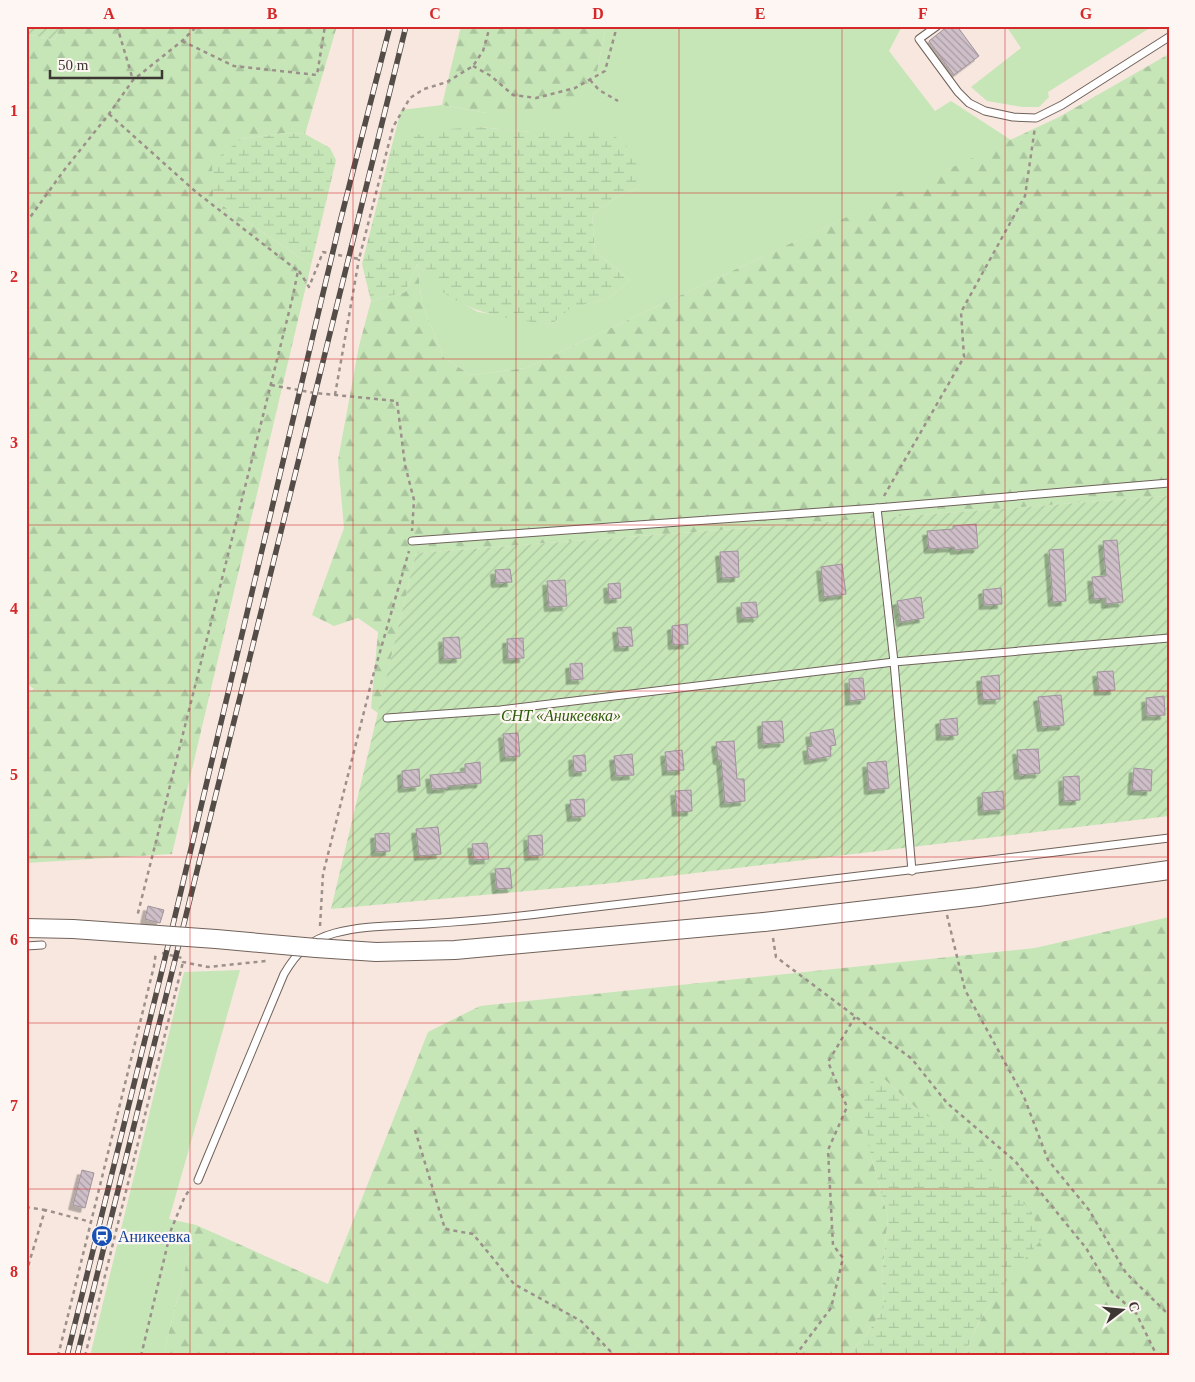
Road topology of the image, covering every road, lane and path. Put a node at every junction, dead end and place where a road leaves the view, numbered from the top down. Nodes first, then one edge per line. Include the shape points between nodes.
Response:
1 (117, 26) edge
2 (197, 26) edge
3 (326, 26) edge
4 (490, 26) edge
5 (617, 26) edge
6 (937, 26) edge
7 (1169, 37) edge
8 (182, 41) junction
9 (474, 66) junction
10 (133, 80) junction
11 (590, 80) junction
12 (618, 101) dead end
13 (109, 114) junction
14 (1036, 118) junction
15 (26, 223) edge
16 (358, 259) junction
17 (298, 271) junction
18 (271, 384) junction
19 (335, 395) junction
20 (1169, 483) edge
21 (877, 508) junction
22 (412, 541) junction
23 (1169, 638) edge
24 (894, 662) junction
25 (387, 718) dead end
26 (1169, 838) edge
27 (1169, 870) edge
28 (912, 871) junction
29 (944, 902) junction
30 (136, 916) dead end
31 (767, 922) junction
32 (26, 928) edge
33 (320, 938) junction
34 (42, 945) dead end
35 (26, 946) edge
36 (156, 951) dead end
37 (294, 958) junction
38 (183, 962) junction
39 (154, 966) dead end
40 (855, 1017) junction
41 (415, 1130) dead end
42 (198, 1180) joint
43 (26, 1207) edge
44 (45, 1210) junction
45 (91, 1222) junction
46 (26, 1274) edge
47 (1169, 1315) edge
48 (58, 1356) edge
49 (86, 1356) edge
50 (141, 1356) edge
51 (615, 1356) edge
52 (795, 1356) edge
53 (1157, 1356) edge

1 - 10 path
2 - 8 path
3 - 8 path via 317,75 234,66
4 - 9 path via 483,51
5 - 11 path via 604,71
6 - 14 lane via 919,39 969,103 985,111
7 - 14 lane via 1062,106
8 - 10 path
9 - 11 path via 513,95 536,98 575,88
9 - 16 path via 448,82 424,89 410,98 392,127
10 - 13 path
11 - 12 path via 599,90
13 - 15 path
13 - 17 path via 196,192
14 - 21 path via 1025,196 961,312 964,357
16 - 17 path via 323,252 309,287
16 - 19 path
17 - 18 path
18 - 19 path
18 - 30 path
19 - 22 path via 397,401 405,465 414,500
20 - 21 lane
21 - 22 lane
21 - 24 lane
22 - 33 path via 373,676 323,874
23 - 24 lane
24 - 25 lane via 500,710
24 - 28 lane
26 - 28 lane
27 - 29 street
28 - 33 lane via 498,919 360,928
29 - 31 street
29 - 47 path via 965,990 1024,1097 1048,1160 1089,1210 1126,1273
31 - 32 street, bridge via 465,949 376,952
31 - 40 path via 776,957
33 - 37 lane
34 - 35 lane
36 - 38 path via 182,958
37 - 38 path via 208,967
37 - 42 lane via 275,994
38 - 49 path
39 - 45 path
40 - 52 path via 828,1062 847,1107 828,1150 832,1245 843,1258 831,1308
40 - 53 path via 912,1059 947,1103 1015,1161 1086,1248 1112,1292 1136,1313
41 - 51 path via 445,1229 472,1234 514,1284 581,1321
42 - 50 path via 185,1196 170,1230
43 - 44 path
44 - 45 path
44 - 46 path
45 - 48 path

